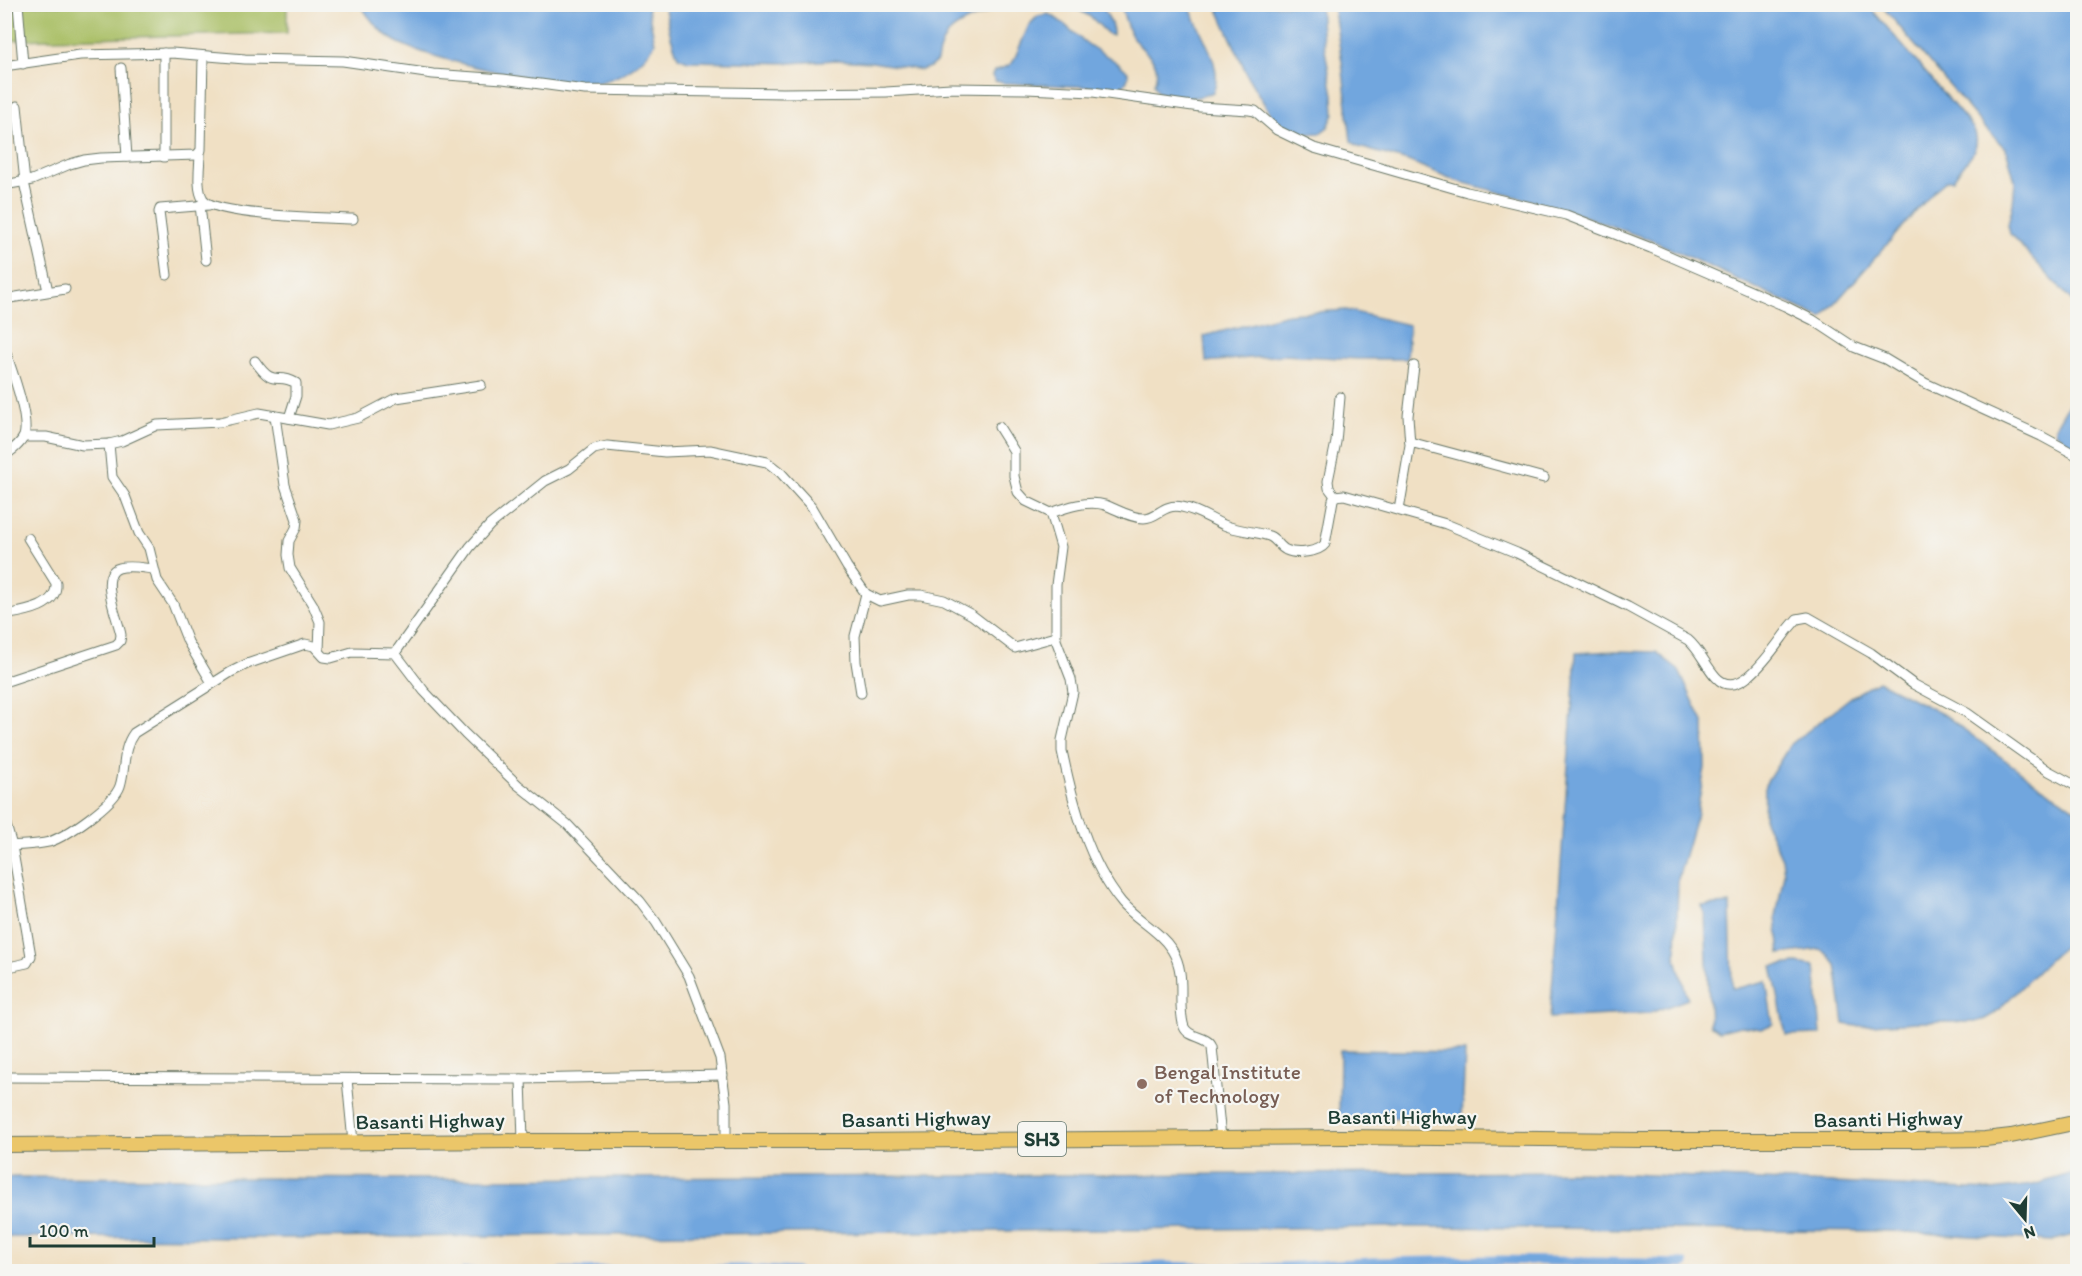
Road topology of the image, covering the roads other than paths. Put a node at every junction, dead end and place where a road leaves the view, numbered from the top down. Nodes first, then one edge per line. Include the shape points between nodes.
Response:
1 (18, 4) edge
2 (164, 53) junction
3 (203, 57) junction
4 (23, 64) junction
5 (4, 66) edge
6 (122, 68) dead end
7 (17, 106) dead end
8 (200, 153) junction
9 (164, 157) junction
10 (127, 158) junction
11 (24, 182) junction
12 (4, 185) edge
13 (205, 205) junction
14 (352, 219) dead end
15 (206, 260) dead end
16 (167, 275) dead end
17 (65, 289) dead end
18 (48, 291) junction
19 (4, 299) edge
20 (6, 352) edge
21 (255, 361) dead end
22 (1413, 366) dead end
23 (481, 385) dead end
24 (1340, 398) dead end
25 (275, 416) junction
26 (289, 418) junction
27 (999, 427) dead end
28 (24, 437) junction
29 (1410, 441) junction
30 (109, 444) junction
31 (4, 456) edge
32 (2078, 456) edge
33 (1544, 478) dead end
34 (1335, 496) junction
35 (1399, 510) junction
36 (1051, 513) junction
37 (28, 538) dead end
38 (153, 568) junction
39 (866, 594) junction
40 (4, 615) edge
41 (1056, 637) junction
42 (319, 651) junction
43 (395, 653) junction
44 (4, 682) edge
45 (212, 683) junction
46 (861, 693) dead end
47 (2078, 787) edge
48 (4, 818) edge
49 (12, 846) junction
50 (4, 968) edge
51 (723, 1075) junction
52 (4, 1077) edge
53 (347, 1079) junction
54 (521, 1079) junction
55 (2078, 1122) edge
56 (1221, 1138) junction
57 (524, 1141) junction
58 (726, 1141) junction
59 (353, 1142) junction
60 (4, 1145) edge

1 - 4 street
2 - 3 street
2 - 4 street via 80,55
2 - 9 street
3 - 8 street
3 - 32 street via 343,61 585,90 783,93 1026,89 1093,92 1255,111 1277,129 1314,148 1467,192 1566,215 1651,248 1785,306 1854,347
4 - 5 street
6 - 10 street
7 - 11 street
8 - 9 street
8 - 13 street via 200,190
9 - 10 street
10 - 11 street via 84,160
11 - 12 street
11 - 18 street
13 - 14 street via 242,212
13 - 15 street
13 - 16 street via 163,208 159,212
17 - 18 street
18 - 19 street
20 - 28 street via 20,397
21 - 26 street via 270,378 296,383
22 - 29 street
23 - 26 street via 396,398 358,418 336,423
24 - 34 street via 1328,481
25 - 26 street
25 - 30 street via 259,413 220,422 157,425
25 - 42 street via 285,485 297,520 289,541 290,568 320,622
27 - 36 street via 1014,451 1018,492 1026,501
28 - 30 street via 83,445
28 - 31 street
29 - 33 street
29 - 35 street
30 - 38 street via 112,477 151,552
34 - 35 street
34 - 36 street via 1325,544 1301,552 1286,550 1270,536 1232,528 1181,507 1166,508 1146,518 1102,504
35 - 47 street via 1446,524 1530,558 1678,634 1693,644 1717,678 1727,684 1750,676 1797,619 1808,617 1871,653 1912,684 1967,713 2047,770
36 - 41 street via 1061,547
37 - 40 street via 56,589 38,608
38 - 44 street via 121,567 113,571 110,593 121,635 116,645
38 - 45 street
39 - 41 street via 880,601 908,595 944,600 972,615 1015,648
39 - 43 street via 812,507 772,466 710,450 665,452 607,446 594,449 569,469 545,481 490,525
39 - 46 street via 855,636
41 - 56 street via 1073,692 1062,751 1085,836 1092,856 1118,898 1166,942 1176,959 1184,1026 1188,1033 1206,1040 1212,1047
42 - 43 street via 331,658 352,652
42 - 45 street via 305,644 247,664
43 - 51 street via 465,734 518,785 567,824 645,908 688,976
45 - 49 street via 134,733 128,742 120,789 107,804 59,838
48 - 49 street
49 - 50 street via 31,956 27,963
51 - 54 street
51 - 58 street
52 - 53 street
53 - 54 street
53 - 59 street
54 - 57 street
55 - 56 main road, Basanti Highway / SH3 via 2011,1136 1928,1140
56 - 58 main road, Basanti Highway / SH3
57 - 58 main road, Basanti Highway / SH3
57 - 59 main road, Basanti Highway / SH3
59 - 60 main road, Basanti Highway / SH3

